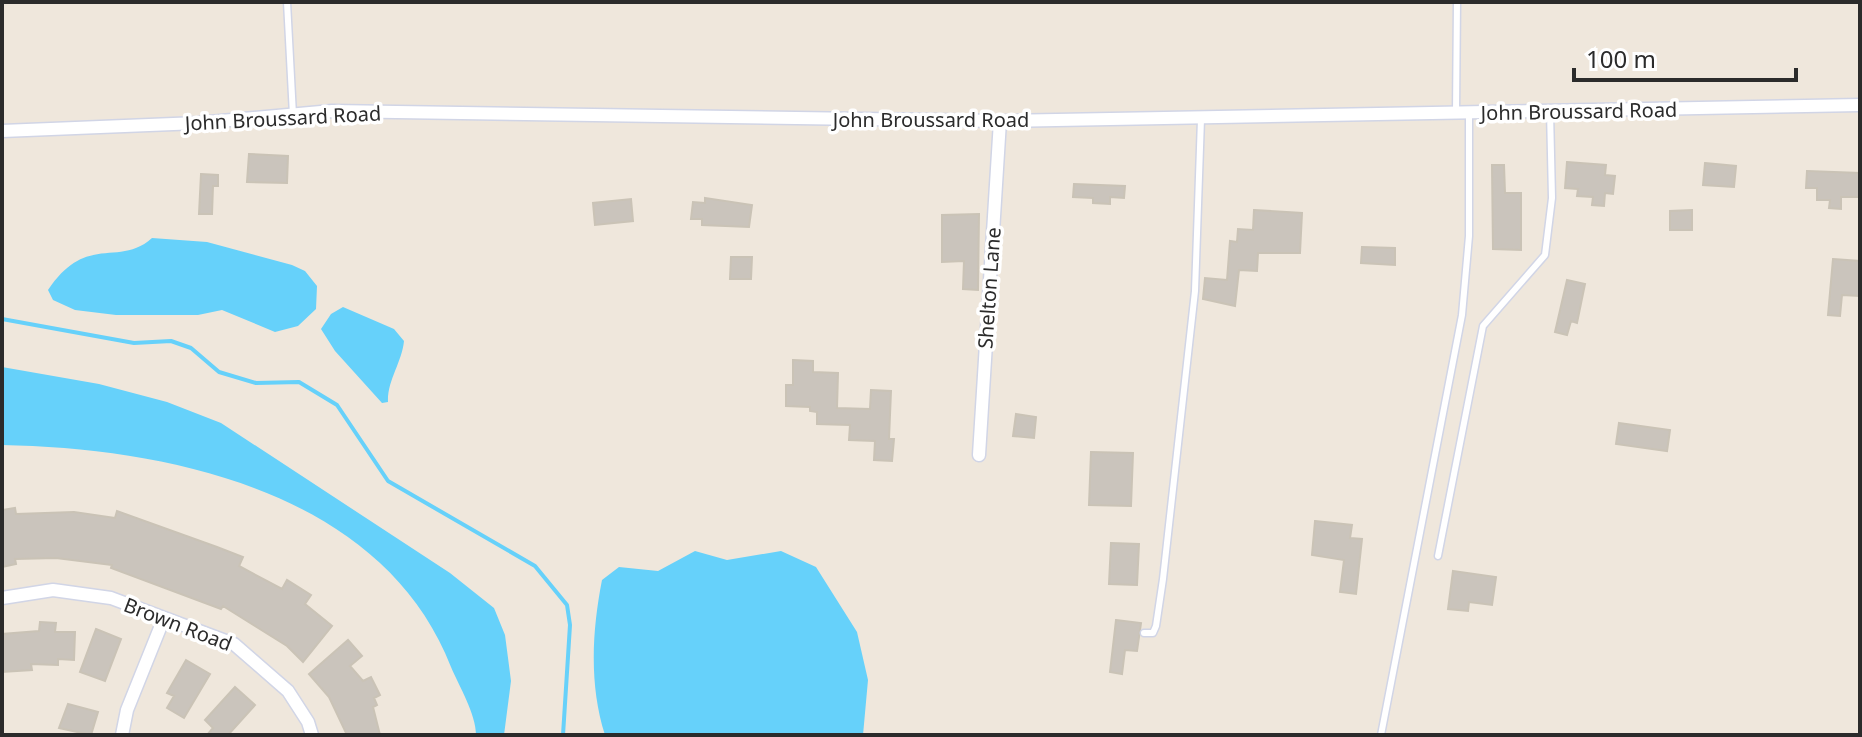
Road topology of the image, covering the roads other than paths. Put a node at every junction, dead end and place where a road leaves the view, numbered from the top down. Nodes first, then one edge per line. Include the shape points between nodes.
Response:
1 (287, 2) edge
2 (1457, 2) edge
3 (1860, 105) edge
4 (1550, 111) junction
5 (1462, 112) junction
6 (293, 115) junction
7 (1201, 115) junction
8 (1000, 121) junction
9 (2, 131) edge
10 (979, 455) dead end
11 (1438, 556) dead end
12 (2, 598) edge
13 (164, 618) junction
14 (1144, 633) dead end
15 (122, 735) edge
16 (312, 735) edge
17 (1381, 735) edge

1 - 6 lane
2 - 5 lane
3 - 4 street, John Broussard Road
4 - 5 street, John Broussard Road
4 - 11 lane via 1552,198 1545,255 1483,326
5 - 7 street, John Broussard Road
5 - 17 lane via 1469,236 1462,315
6 - 8 street, John Broussard Road via 332,111
6 - 9 street, John Broussard Road
7 - 8 street, John Broussard Road
7 - 14 lane via 1195,291 1161,595 1153,633
8 - 10 street, Shelton Lane
12 - 13 street, Brown Road via 53,590 111,598
13 - 15 street
13 - 16 street, Brown Road via 234,644 288,691

